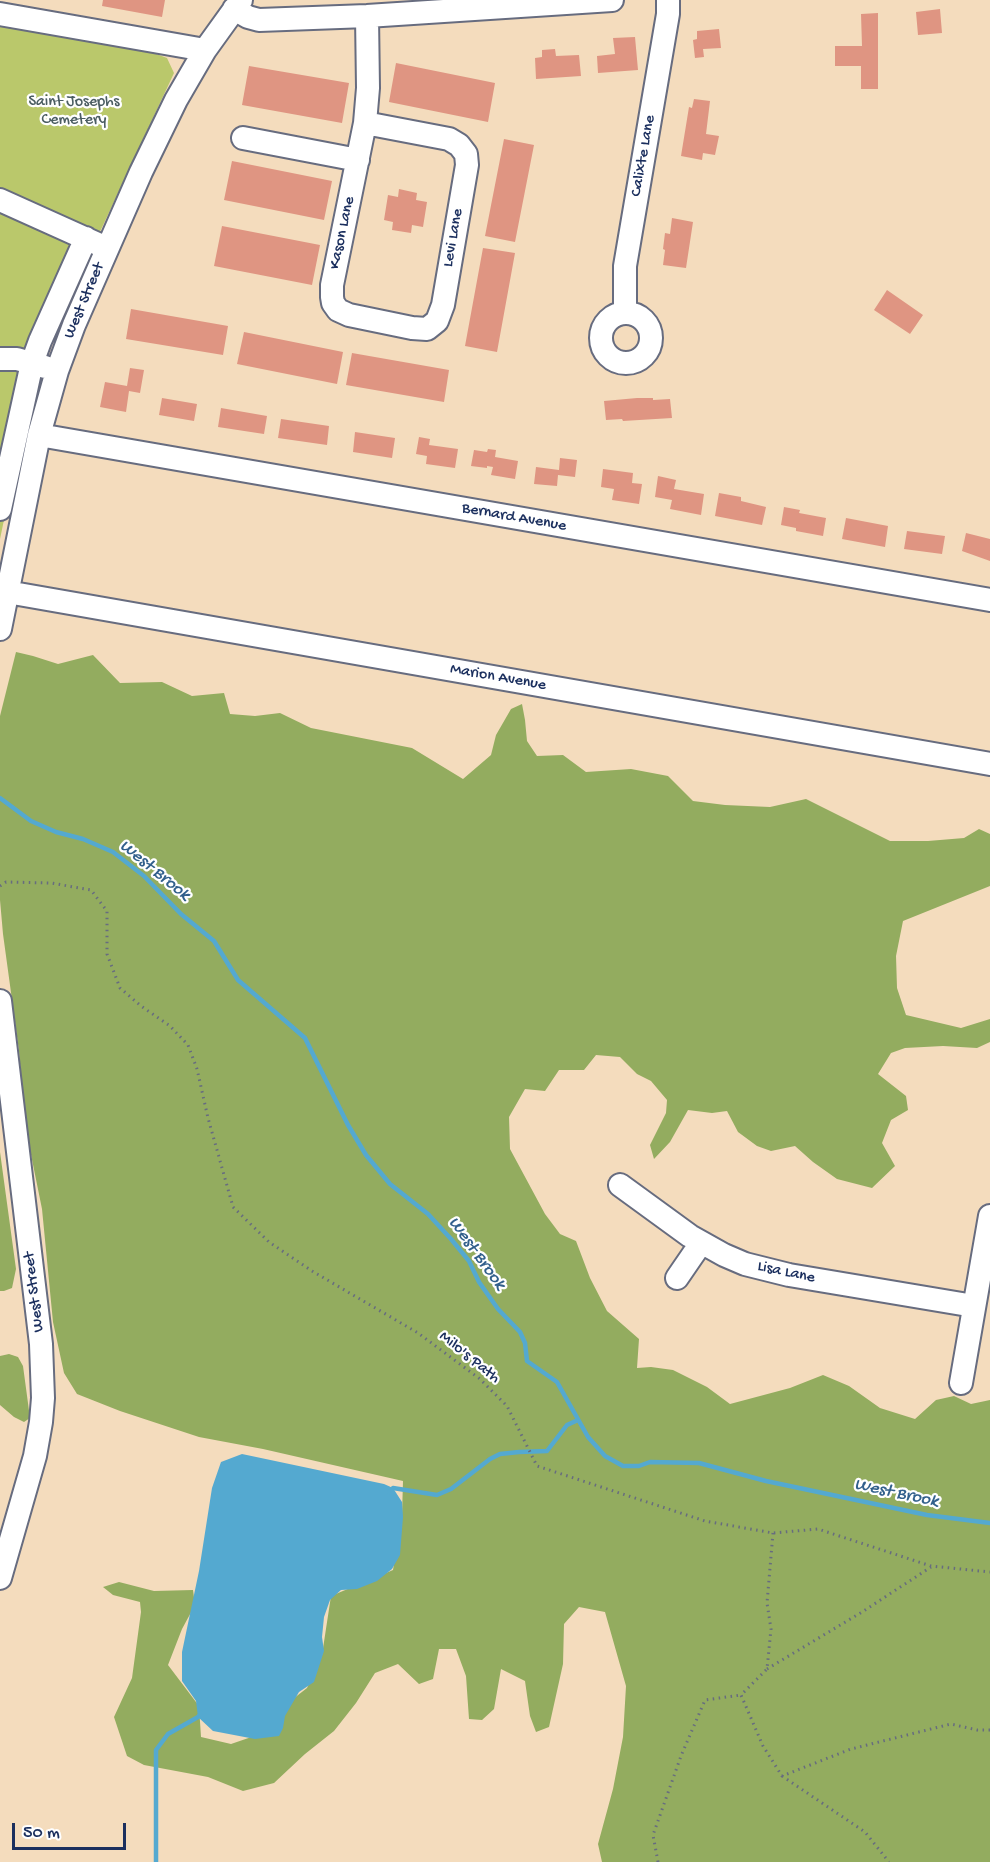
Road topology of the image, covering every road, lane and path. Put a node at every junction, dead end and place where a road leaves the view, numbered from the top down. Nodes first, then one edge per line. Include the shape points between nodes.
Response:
1 (612, 0) edge
2 (668, 0) edge
3 (237, 5) edge
4 (0, 14) edge
5 (367, 16) junction
6 (205, 50) junction
7 (365, 123) junction
8 (243, 138) dead end
9 (358, 160) junction
10 (0, 200) edge
11 (86, 238) junction
12 (107, 248) junction
13 (336, 307) joint
14 (625, 313) dead end
15 (12, 358) edge
16 (57, 371) junction
17 (39, 435) junction
18 (0, 509) edge
19 (3, 590) edge
20 (990, 600) edge
21 (0, 629) edge
22 (990, 764) edge
23 (0, 886) edge
24 (0, 1001) edge
25 (620, 1185) dead end
26 (990, 1216) edge
27 (701, 1243) junction
28 (677, 1278) dead end
29 (974, 1306) junction
30 (961, 1383) dead end
31 (773, 1533) junction
32 (931, 1566) junction
33 (990, 1572) edge
34 (0, 1578) edge
35 (767, 1669) junction
36 (741, 1695) junction
37 (990, 1730) edge
38 (782, 1776) junction
39 (657, 1862) edge
40 (889, 1862) edge

1 - 5 street
2 - 14 street, Calixte Lane via 625,266
3 - 5 street via 249,17 259,20
3 - 6 street, West Street
4 - 6 street
5 - 7 street, Kason Lane
6 - 12 street, West Street via 157,138
7 - 9 street, Kason Lane
7 - 13 street, Levi Lane via 449,139 463,148 467,165 437,321 427,329 412,328 349,315
8 - 9 street
9 - 13 street, Kason Lane via 332,285
10 - 11 street
11 - 12 street
11 - 15 street via 40,341
12 - 16 street, West Street
15 - 16 street
15 - 18 street
16 - 17 street, West Street
17 - 19 street, West Street
17 - 20 street, Bernard Avenue
19 - 21 street, West Street
19 - 22 street, Marion Avenue
23 - 31 path, Milo's Path via 6,882 51,882 91,890 107,911 107,954 120,988 188,1045 233,1207 277,1248 418,1333 480,1379 507,1406 537,1466 705,1521
24 - 34 street, West Street via 41,1344 43,1398 35,1456
25 - 27 street, Lisa Lane
26 - 29 street
27 - 28 street
27 - 29 street, Lisa Lane via 764,1270
29 - 30 street
31 - 32 path, Milo's Path via 818,1529
31 - 35 path
32 - 33 path, Milo's Path
32 - 35 path
35 - 36 path
36 - 38 path via 763,1746
36 - 39 path via 705,1700 653,1835
37 - 38 path via 951,1724 851,1749
38 - 40 path via 865,1832

